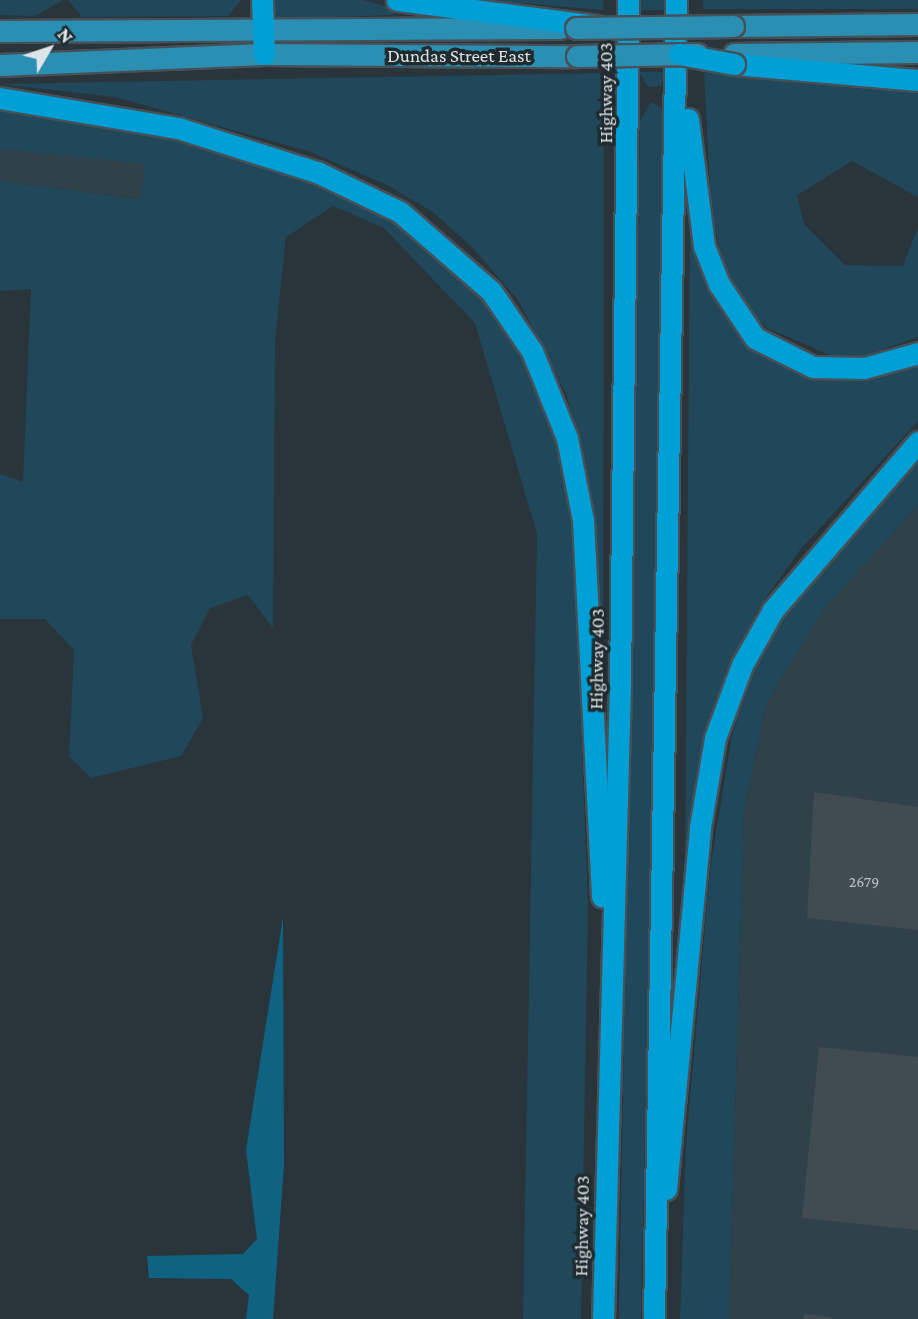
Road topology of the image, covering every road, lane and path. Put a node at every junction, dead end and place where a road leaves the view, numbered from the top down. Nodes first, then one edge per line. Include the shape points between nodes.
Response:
1 (262, 0) edge
2 (397, 0) edge
3 (614, 0) edge
4 (628, 0) edge
5 (676, 10) edge
6 (575, 24) junction
7 (918, 24) edge
8 (264, 30) junction
9 (0, 31) edge
10 (918, 52) edge
11 (264, 54) junction
12 (679, 54) joint
13 (734, 59) junction
14 (0, 65) edge
15 (918, 80) edge
16 (629, 86) junction
17 (0, 98) edge
18 (918, 353) edge
19 (918, 442) edge
20 (610, 977) junction
21 (657, 1225) junction
22 (603, 1319) edge
23 (654, 1319) edge

1 - 8 highway
2 - 6 highway
3 - 16 highway
4 - 16 highway, Highway 403
5 - 18 highway via 704,246 738,317 755,338 813,367 864,368
5 - 21 highway
6 - 7 main road, Dundas Street East, bridge via 605,28
6 - 8 main road, Dundas Street East
8 - 9 main road, Dundas Street East
8 - 11 highway
10 - 13 main road
11 - 12 main road, Dundas Street East, bridge
11 - 14 main road, Dundas Street East
12 - 13 highway, bridge
13 - 15 highway
16 - 20 highway, Highway 403
17 - 20 highway via 178,128 317,173 400,212 491,292 542,376 567,438 583,520
19 - 21 highway via 773,610 742,666 715,738 700,827 670,1174
20 - 22 highway, Highway 403
21 - 23 highway

